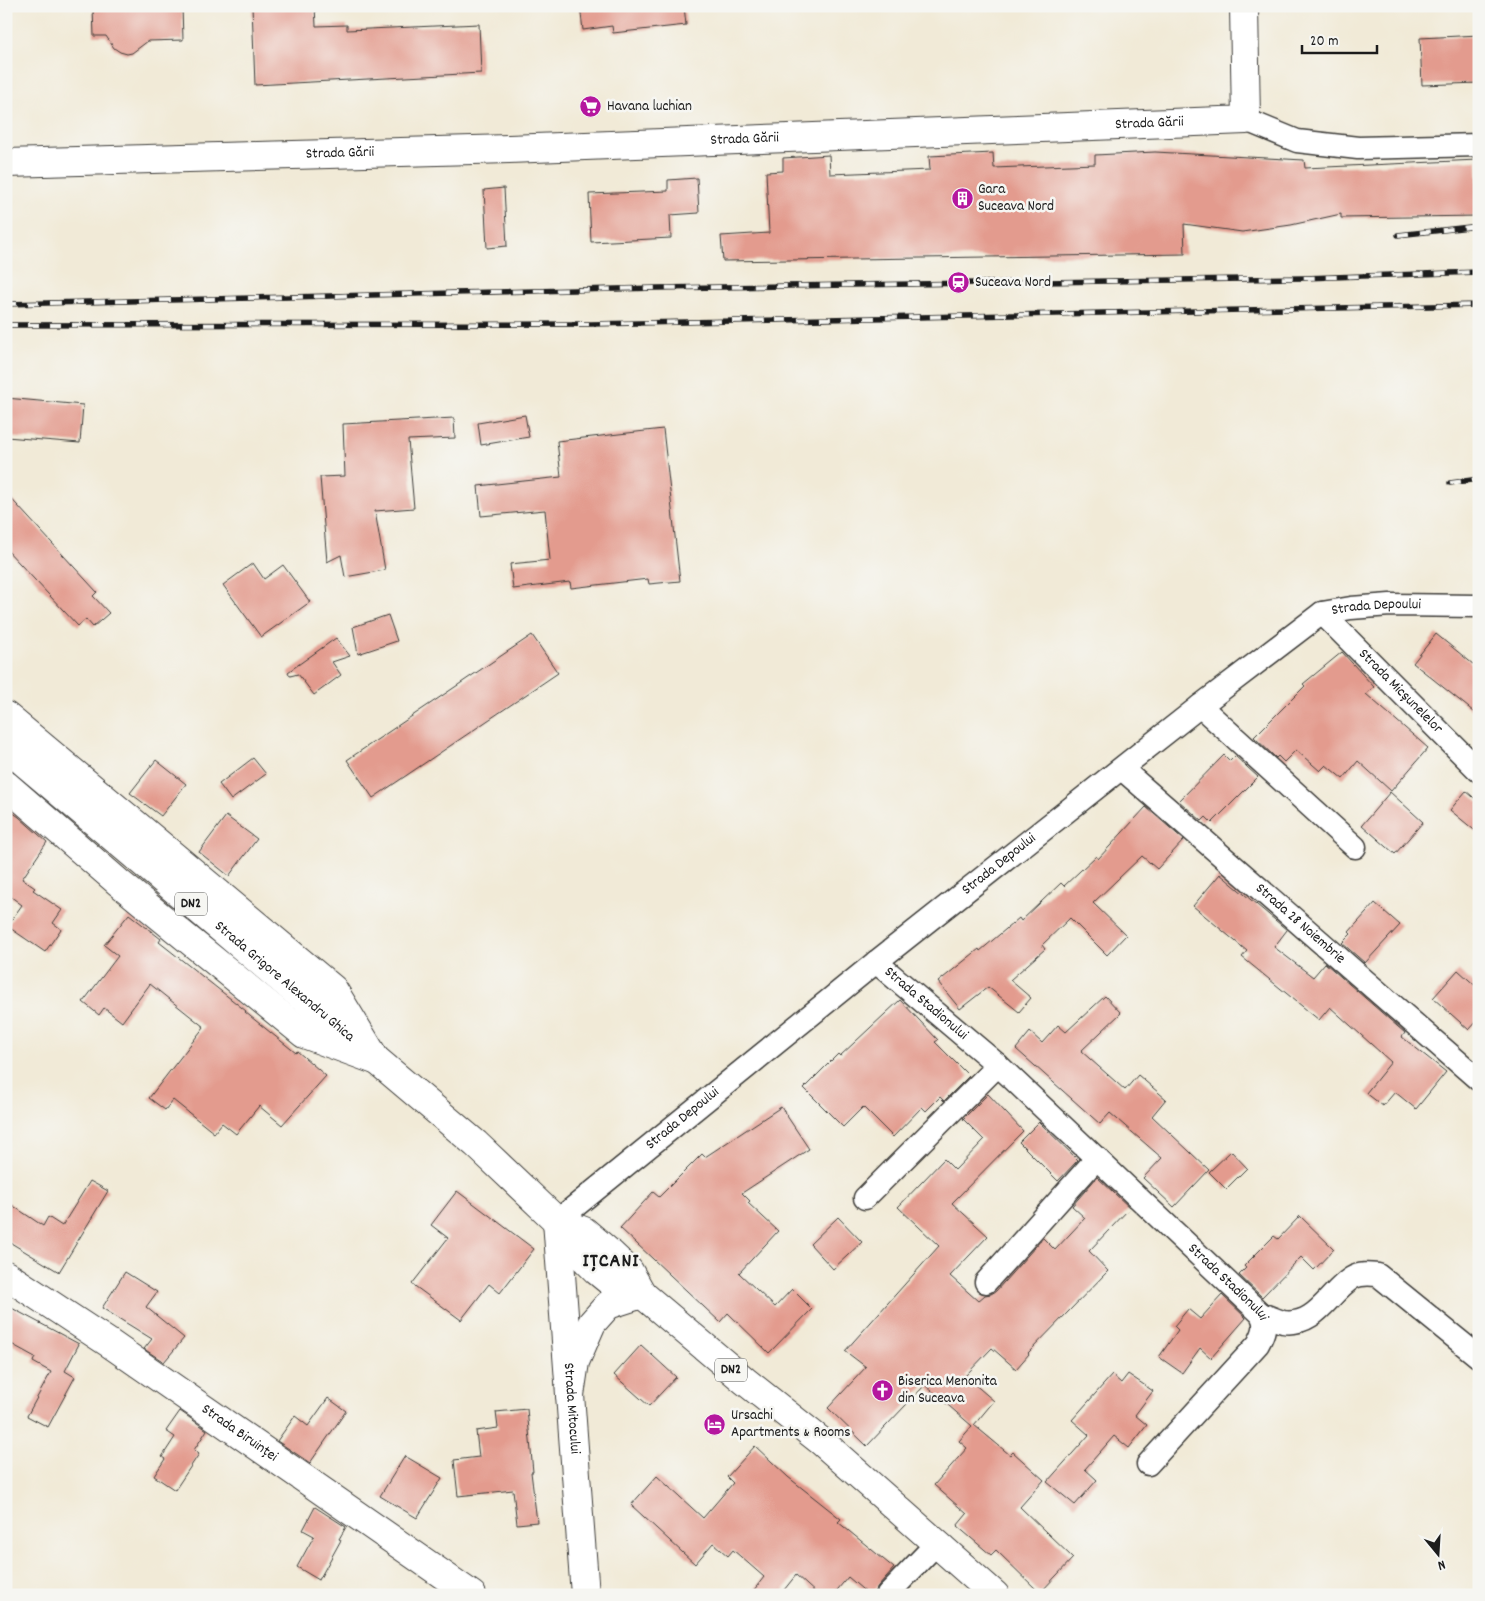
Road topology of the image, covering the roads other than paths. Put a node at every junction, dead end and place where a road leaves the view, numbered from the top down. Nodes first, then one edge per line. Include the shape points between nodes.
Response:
1 (1244, 6) edge
2 (1246, 120) junction
3 (1479, 145) edge
4 (6, 163) edge
5 (1479, 606) edge
6 (1322, 613) junction
7 (1200, 706) junction
8 (6, 716) edge
9 (6, 747) edge
10 (1122, 768) junction
11 (1479, 771) edge
12 (6, 786) edge
13 (1355, 847) dead end
14 (876, 962) junction
15 (377, 1060) junction
16 (998, 1065) junction
17 (1479, 1080) edge
18 (1097, 1158) junction
19 (865, 1198) dead end
20 (557, 1221) junction
21 (6, 1275) edge
22 (986, 1282) dead end
23 (642, 1294) junction
24 (1261, 1314) junction
25 (1479, 1357) edge
26 (570, 1395) junction
27 (1148, 1464) dead end
28 (937, 1543) junction
29 (472, 1595) edge
30 (585, 1595) edge
31 (887, 1595) edge
32 (995, 1595) edge

1 - 2 main road
2 - 3 street, Strada Gării via 1297,141 1349,147
2 - 4 main road, Strada Gării
5 - 6 street, Strada Depoului via 1390,605
6 - 7 street, Strada Depoului
6 - 11 street, Strada Micșunelelor
7 - 10 street, Strada Depoului
7 - 13 street
8 - 15 main road via 333,989
9 - 15 main road, Strada Grigore Alexandru Ghica / DN2
10 - 14 street, Strada Depoului
10 - 17 street, Strada 28 Noiembrie
12 - 15 main road via 304,1034
14 - 16 street, Strada Stadionului
14 - 20 street, Strada Depoului
15 - 20 main road, Strada Grigore Alexandru Ghica / DN2 via 476,1144
16 - 18 street, Strada Stadionului
16 - 19 street
18 - 22 street
18 - 24 street, Strada Stadionului
20 - 23 main road, Strada Grigore Alexandru Ghica / DN2 via 584,1231 612,1254 629,1270
20 - 26 main road, Strada Mitocului
21 - 29 main road, Strada Biruinței
23 - 26 main road via 608,1305 592,1323 575,1362
23 - 28 main road, Strada Grigore Alexandru Ghica / DN2 via 822,1442
24 - 25 street via 1282,1322 1296,1322 1311,1316 1352,1278 1364,1274 1378,1275
24 - 27 street, Strada Stadionului via 1265,1322 1264,1333 1258,1344
26 - 30 main road, Strada Mitocului
28 - 31 street
28 - 32 main road, Strada Grigore Alexandru Ghica / DN2

